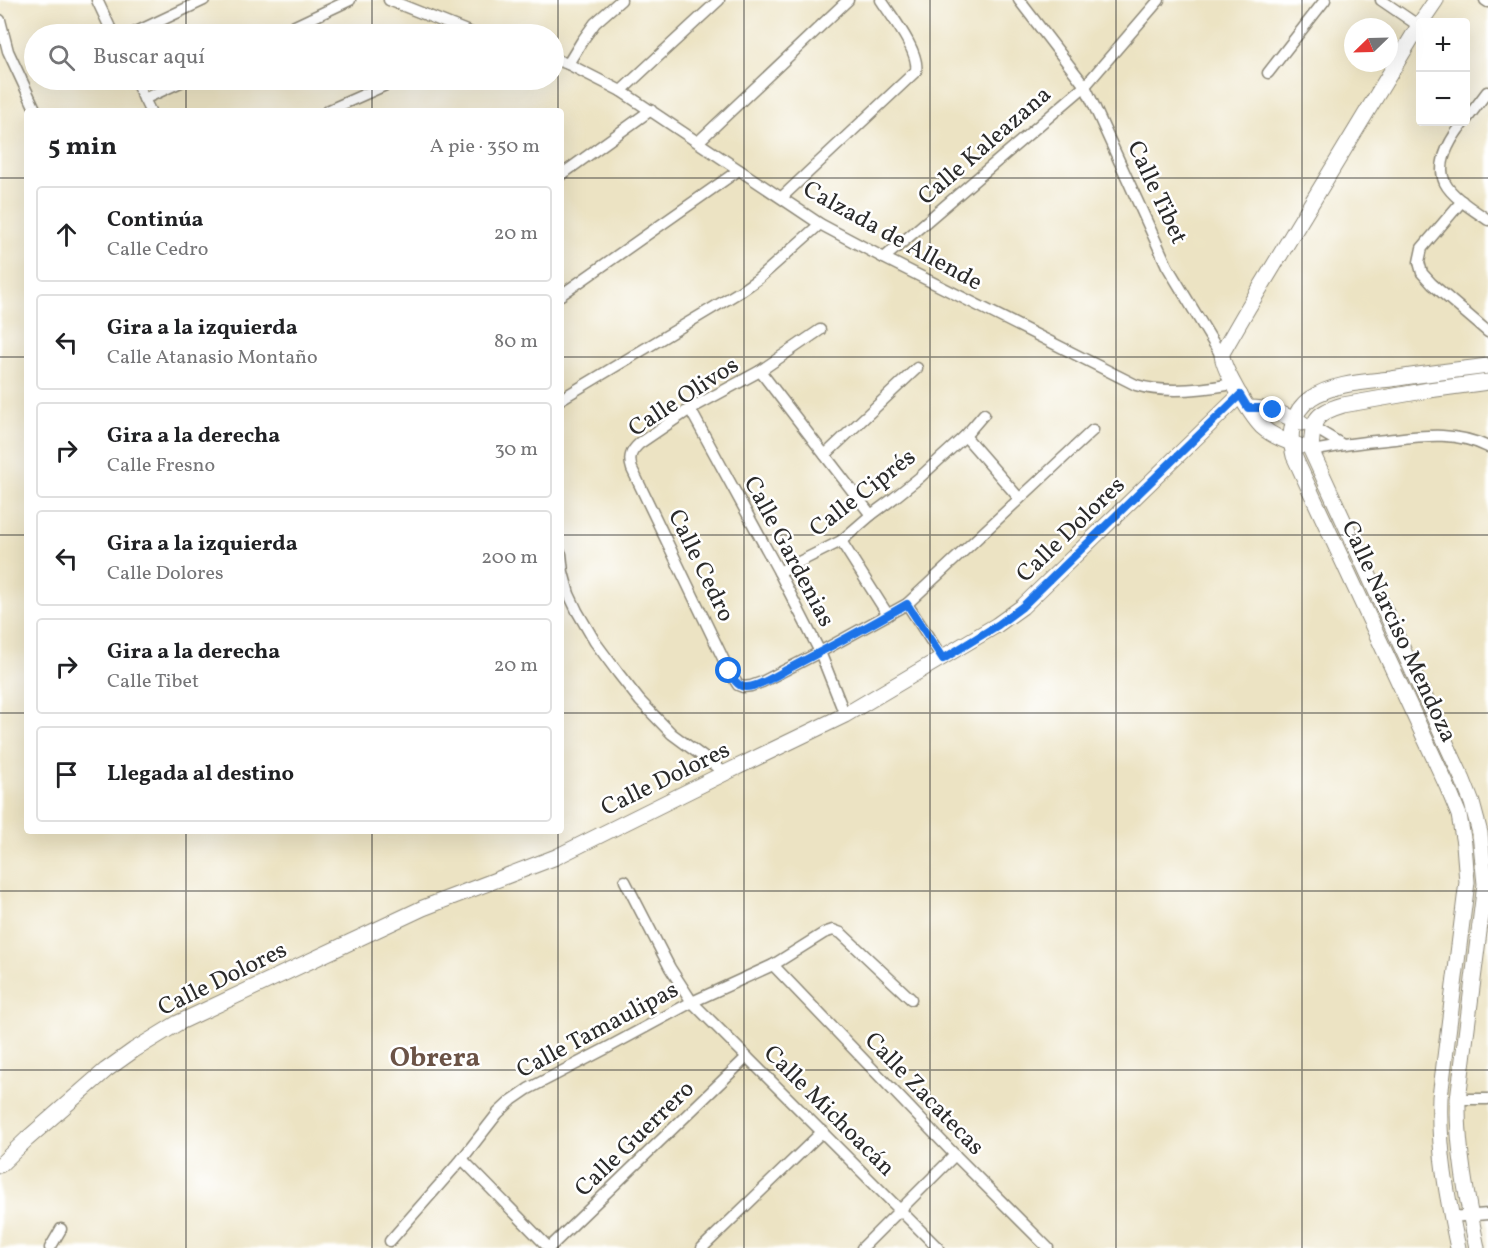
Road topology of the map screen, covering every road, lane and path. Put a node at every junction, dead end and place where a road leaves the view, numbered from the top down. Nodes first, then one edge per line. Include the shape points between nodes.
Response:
1 (97, 0) edge
2 (204, 0) edge
3 (350, 0) edge
4 (389, 0) edge
5 (621, 0) edge
6 (719, 0) edge
7 (848, 0) edge
8 (881, 0) edge
9 (1159, 0) edge
10 (1325, 0) edge
11 (1381, 0) edge
12 (1436, 0) edge
13 (1022, 2) edge
14 (1424, 18) edge
15 (0, 20) edge
16 (1416, 22) edge
17 (108, 24) edge
18 (153, 24) edge
19 (299, 24) edge
20 (449, 24) edge
21 (1416, 31) edge
22 (564, 63) edge
23 (568, 64) junction
24 (1268, 73) dead end
25 (24, 85) edge
26 (1084, 86) junction
27 (26, 90) edge
28 (140, 90) edge
29 (163, 90) edge
30 (374, 90) edge
31 (621, 91) junction
32 (1487, 92) edge
33 (144, 99) junction
34 (35, 108) edge
35 (148, 108) edge
36 (334, 108) edge
37 (651, 110) junction
38 (1470, 114) edge
39 (1461, 126) edge
40 (698, 142) junction
41 (739, 171) junction
42 (564, 173) edge
43 (782, 197) junction
44 (1462, 201) junction
45 (1488, 220) edge
46 (820, 224) junction
47 (884, 258) junction
48 (564, 294) edge
49 (820, 330) dead end
50 (1488, 332) edge
51 (1222, 357) junction
52 (1488, 366) edge
53 (917, 368) dead end
54 (760, 371) junction
55 (1429, 374) junction
56 (1488, 382) edge
57 (1430, 390) junction
58 (1241, 395) junction
59 (564, 397) edge
60 (690, 409) junction
61 (984, 414) dead end
62 (1293, 419) junction
63 (1312, 427) junction
64 (1093, 430) dead end
65 (965, 436) junction
66 (1291, 443) junction
67 (1343, 445) junction
68 (1488, 447) edge
69 (1311, 450) junction
70 (825, 455) junction
71 (630, 457) joint
72 (1019, 498) junction
73 (871, 515) junction
74 (841, 541) junction
75 (564, 571) edge
76 (779, 572) junction
77 (907, 604) junction
78 (888, 615) junction
79 (820, 652) junction
80 (943, 659) junction
81 (845, 715) junction
82 (725, 773) junction
83 (1484, 827) edge
84 (625, 881) dead end
85 (1467, 882) junction
86 (1486, 884) edge
87 (773, 965) junction
88 (910, 999) dead end
89 (692, 1002) junction
90 (747, 1057) junction
91 (1458, 1099) junction
92 (1488, 1099) edge
93 (823, 1131) junction
94 (955, 1155) junction
95 (462, 1159) junction
96 (0, 1165) edge
97 (901, 1210) junction
98 (1488, 1214) edge
99 (1471, 1215) junction
100 (1451, 1217) junction
101 (61, 1229) dead end
102 (390, 1241) dead end
103 (50, 1248) edge
104 (549, 1248) edge
105 (702, 1248) edge
106 (862, 1248) edge
107 (938, 1248) edge
108 (1048, 1248) edge
109 (1458, 1248) edge
110 (1477, 1248) edge

1 - 17 street
2 - 18 street
3 - 19 street
4 - 20 street
5 - 23 street via 595,24
6 - 31 street
7 - 40 street
8 - 43 street via 913,50 916,71
9 - 26 street, Calle Kaleazana
10 - 24 street
11 - 16 street
12 - 14 street
13 - 26 street, Calle Tibet
15 - 25 street via 8,51
21 - 51 street
22 - 23 street, Calzada de Allende
23 - 31 street, Calzada de Allende
26 - 47 street, Calle Kaleazana
26 - 51 street, Calle Tibet via 1167,266
27 - 34 street
28 - 33 street
29 - 33 street
30 - 36 street
31 - 37 street, Calzada de Allende
32 - 38 street
33 - 35 street
37 - 40 street, Calzada de Allende
37 - 42 street
39 - 44 street via 1448,147 1442,170 1445,183
40 - 41 street, Calzada de Allende
41 - 43 street, Calzada de Allende
41 - 48 street
43 - 46 street, Calzada de Allende
44 - 45 street
44 - 50 street via 1422,248 1419,262 1422,273 1432,284
46 - 47 street, Calzada de Allende
46 - 59 street via 741,291
47 - 58 street, Calzada de Allende via 1136,385
49 - 54 street, Calle Olivos
51 - 58 street, Calle Tibet
52 - 55 street
53 - 70 street
54 - 60 street, Calle Olivos
54 - 70 street
55 - 57 street
55 - 62 street via 1338,387 1311,398
56 - 57 street
57 - 63 street via 1343,405 1322,413
58 - 62 street
58 - 66 street, Calle Tibet via 1260,425
58 - 80 street, Calle Dolores via 1022,607
60 - 71 street, Calle Olivos via 639,443
60 - 76 street, Calle Gardenias
61 - 65 street, Calle Ciprés
62 - 63 street
62 - 66 street, Calle Narciso Mendoza
63 - 67 street
63 - 69 street, Calle Narciso Mendoza
64 - 72 street
65 - 72 street
65 - 73 street, Calle Ciprés
66 - 69 street, Calle Tibet
66 - 85 street, Calle Narciso Mendoza via 1459,815
67 - 68 street via 1444,435
67 - 69 street
69 - 83 street, Calle Narciso Mendoza
70 - 73 street
71 - 79 street, Calle Cedro via 632,469 738,684 744,687 762,682
72 - 77 street
73 - 74 street, Calle Ciprés
74 - 76 street, Calle Ciprés
74 - 78 street
75 - 82 street via 577,611 595,642 640,701 672,734
76 - 79 street, Calle Gardenias
77 - 78 street
77 - 80 street
78 - 79 street
79 - 81 street, Calle Gardenias
80 - 81 street, Calle Dolores
81 - 82 street, Calle Dolores
82 - 96 street, Calle Dolores via 556,857 423,908 178,1023 106,1070
83 - 86 street, Calle Narciso Mendoza
84 - 89 street, Calle Michoacán
85 - 86 street
85 - 100 street, Calle Narciso Mendoza via 1440,1097 1441,1152
86 - 91 street, Calle Narciso Mendoza
87 - 88 street, Calle Tamaulipas via 824,933 836,930
87 - 89 street, Calle Tamaulipas
87 - 94 street, Calle Zacatecas
89 - 90 street, Calle Michoacán
89 - 95 street, Calle Tamaulipas via 528,1089 498,1113
90 - 93 street, Calle Michoacán
90 - 104 street, Calle Guerrero
91 - 92 street
91 - 99 street, Calle Narciso Mendoza via 1459,1138
93 - 97 street, Calle Michoacán
93 - 105 street
94 - 97 street
94 - 108 street, Calle Zacatecas
95 - 102 street, Calle Tamaulipas
95 - 104 street
97 - 106 street
97 - 107 street, Calle Michoacán
98 - 99 street
99 - 100 street
99 - 110 street, Calle Narciso Mendoza
100 - 109 street, Calle Narciso Mendoza
101 - 103 street

